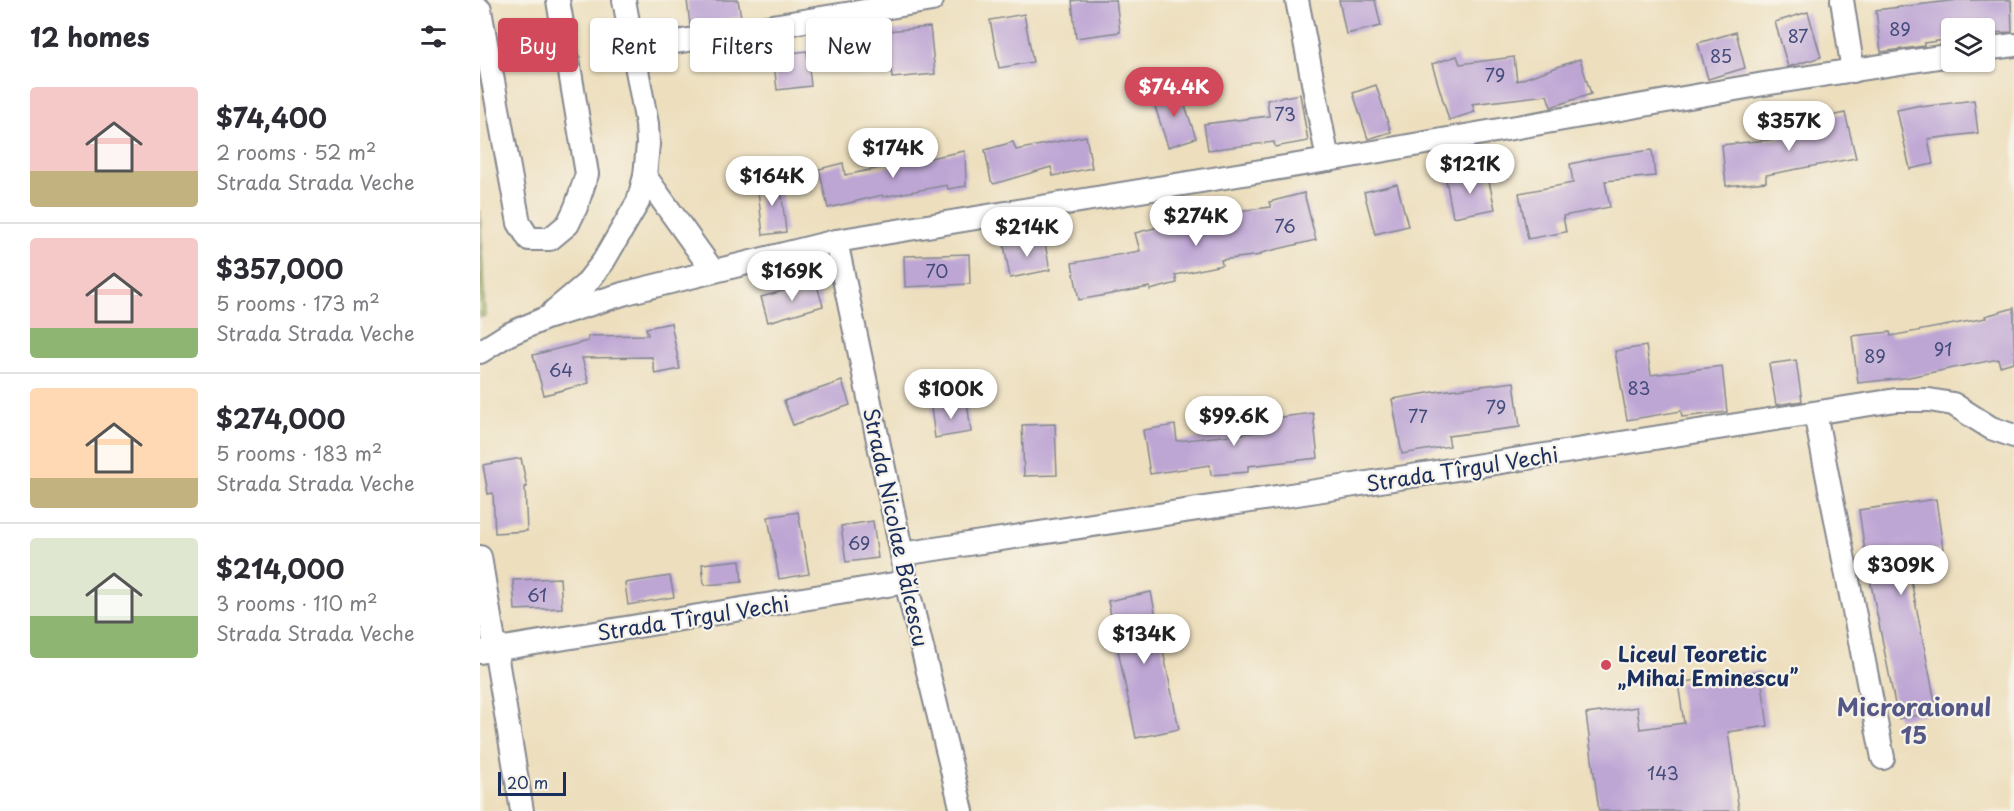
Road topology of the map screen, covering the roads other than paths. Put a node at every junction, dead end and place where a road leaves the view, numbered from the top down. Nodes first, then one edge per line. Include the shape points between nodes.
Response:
1 (558, 0) edge
2 (624, 0) edge
3 (932, 0) edge
4 (1297, 0) edge
5 (1842, 0) edge
6 (480, 10) edge
7 (627, 18) edge
8 (678, 42) edge
9 (2014, 45) edge
10 (1995, 48) edge
11 (1941, 57) edge
12 (1853, 71) junction
13 (637, 72) edge
14 (1328, 160) junction
15 (645, 176) junction
16 (836, 241) junction
17 (713, 271) junction
18 (546, 318) junction
19 (480, 352) edge
20 (1815, 413) junction
21 (2014, 436) edge
22 (902, 554) junction
23 (480, 557) edge
24 (906, 582) junction
25 (488, 651) edge
26 (1883, 758) dead end
27 (522, 811) edge
28 (962, 811) edge

1 - 6 street via 587,174 568,224 550,239 529,239 519,223
2 - 7 street
3 - 8 street
4 - 14 street
5 - 12 street
9 - 10 street
11 - 12 street
12 - 14 street
13 - 15 street via 647,124
14 - 16 street
15 - 17 street
15 - 18 street via 638,202 603,262 585,285
16 - 17 street
16 - 22 street, Strada Nicolae Bălcescu
17 - 18 street
18 - 19 street
20 - 21 street, Strada Tîrgul Vechi via 1896,400 1929,400 1953,404 1991,428
20 - 22 street, Strada Tîrgul Vechi
20 - 26 street
22 - 24 street, Strada Nicolae Bălcescu
23 - 25 street
24 - 25 street, Strada Tîrgul Vechi
24 - 28 street, Strada Nicolae Bălcescu
25 - 27 street

